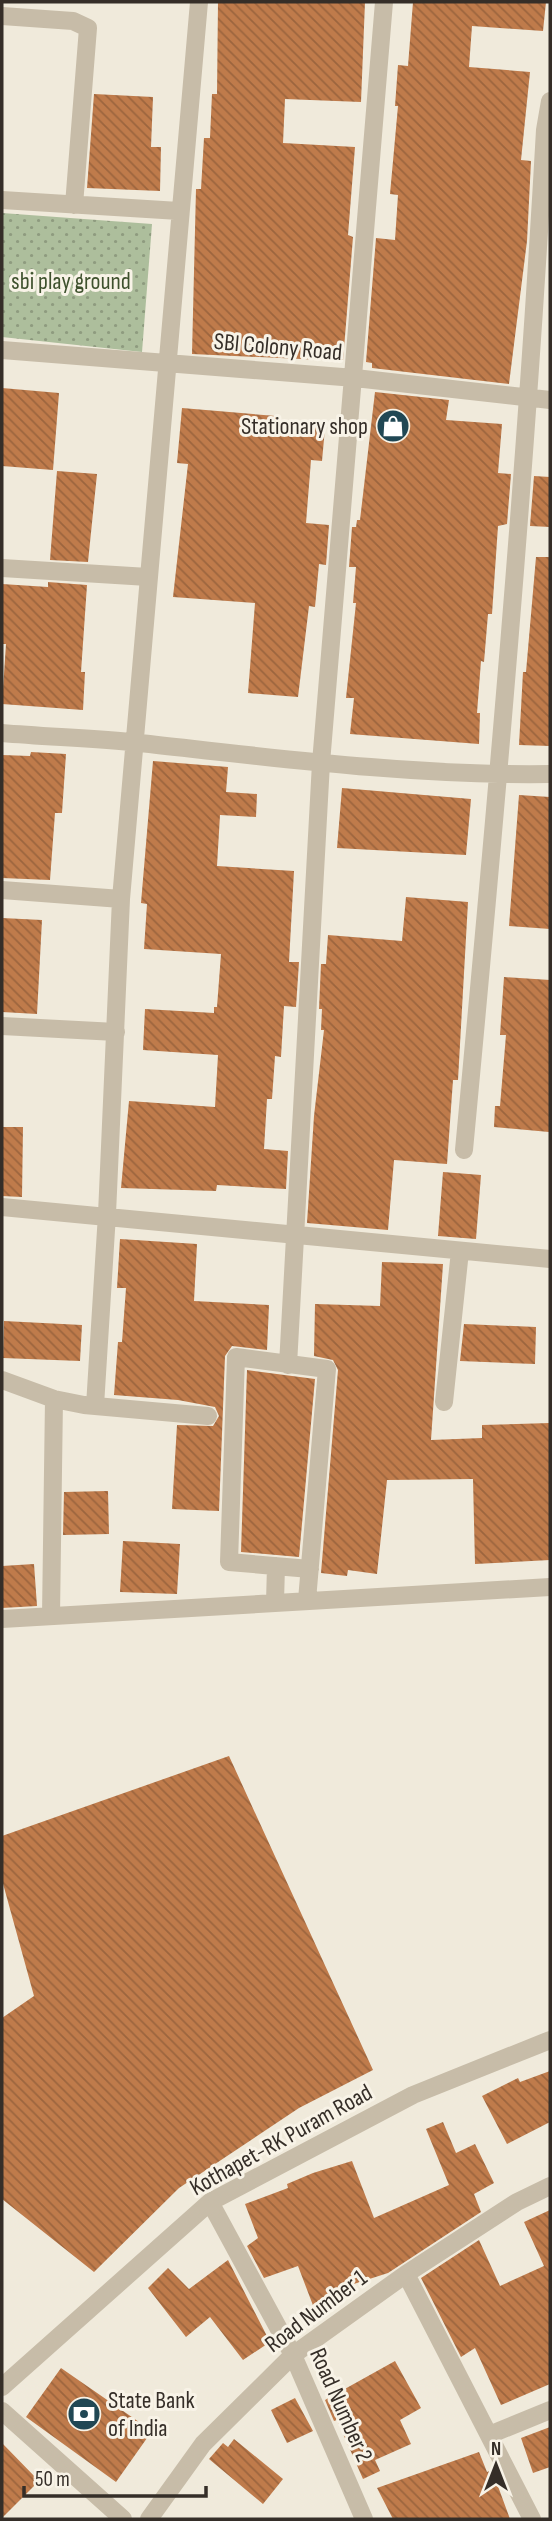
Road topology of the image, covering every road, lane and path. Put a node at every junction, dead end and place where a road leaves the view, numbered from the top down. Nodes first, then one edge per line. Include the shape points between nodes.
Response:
1 (199, 2) edge
2 (384, 2) edge
3 (2, 16) edge
4 (550, 101) edge
5 (2, 200) edge
6 (74, 205) junction
7 (179, 211) junction
8 (2, 350) edge
9 (166, 363) junction
10 (355, 378) junction
11 (530, 399) junction
12 (550, 400) edge
13 (2, 568) edge
14 (148, 577) junction
15 (2, 733) edge
16 (136, 742) junction
17 (321, 763) junction
18 (550, 774) edge
19 (500, 775) junction
20 (2, 890) edge
21 (121, 900) junction
22 (2, 1026) edge
23 (116, 1032) junction
24 (464, 1150) dead end
25 (2, 1207) edge
26 (107, 1214) junction
27 (294, 1236) junction
28 (460, 1251) junction
29 (550, 1259) edge
30 (288, 1364) junction
31 (2, 1380) edge
32 (54, 1399) junction
33 (444, 1402) dead end
34 (89, 1406) junction
35 (208, 1416) dead end
36 (276, 1566) junction
37 (310, 1569) junction
38 (550, 1587) edge
39 (307, 1600) junction
40 (275, 1602) junction
41 (51, 1616) junction
42 (2, 1619) edge
43 (550, 2039) edge
44 (550, 2186) edge
45 (210, 2202) junction
46 (406, 2274) junction
47 (293, 2355) junction
48 (2, 2387) edge
49 (550, 2410) edge
50 (2, 2411) edge
51 (489, 2435) junction
52 (123, 2519) edge
53 (149, 2519) edge
54 (364, 2519) edge
55 (532, 2519) edge

1 - 7 street
2 - 10 street
3 - 6 street via 73,21 88,28
4 - 11 street
5 - 6 street
6 - 7 street
7 - 9 street
8 - 9 street, SBI Colony Road
9 - 10 street, SBI Colony Road
9 - 14 street
10 - 11 street, SBI Colony Road
10 - 17 street
11 - 12 street, SBI Colony Road
11 - 19 street
13 - 14 street
14 - 16 street
15 - 16 street
16 - 17 street
16 - 21 street
17 - 19 street
17 - 27 street
18 - 19 street
19 - 24 street
20 - 21 street
21 - 23 street
22 - 23 street
23 - 26 street
25 - 26 street
26 - 27 street
26 - 34 street
27 - 28 street
27 - 30 street
28 - 29 street
28 - 33 street
30 - 36 street via 236,1357 229,1562
30 - 37 street via 327,1368
31 - 32 street
32 - 34 street
32 - 41 street
34 - 35 street
36 - 37 street
36 - 40 street
37 - 39 street
38 - 39 street
39 - 40 street
40 - 41 street
41 - 42 street
43 - 45 street, Kothapet-RK Puram Road via 413,2095
44 - 46 street, Road Number 1 via 517,2202
45 - 47 street, Road Number 2
45 - 48 street, Kothapet-RK Puram Road
46 - 47 street, Road Number 1
46 - 51 street
47 - 53 street, Road Number 1 via 203,2444
47 - 54 street, Road Number 2
49 - 51 street
50 - 52 street
51 - 55 street

